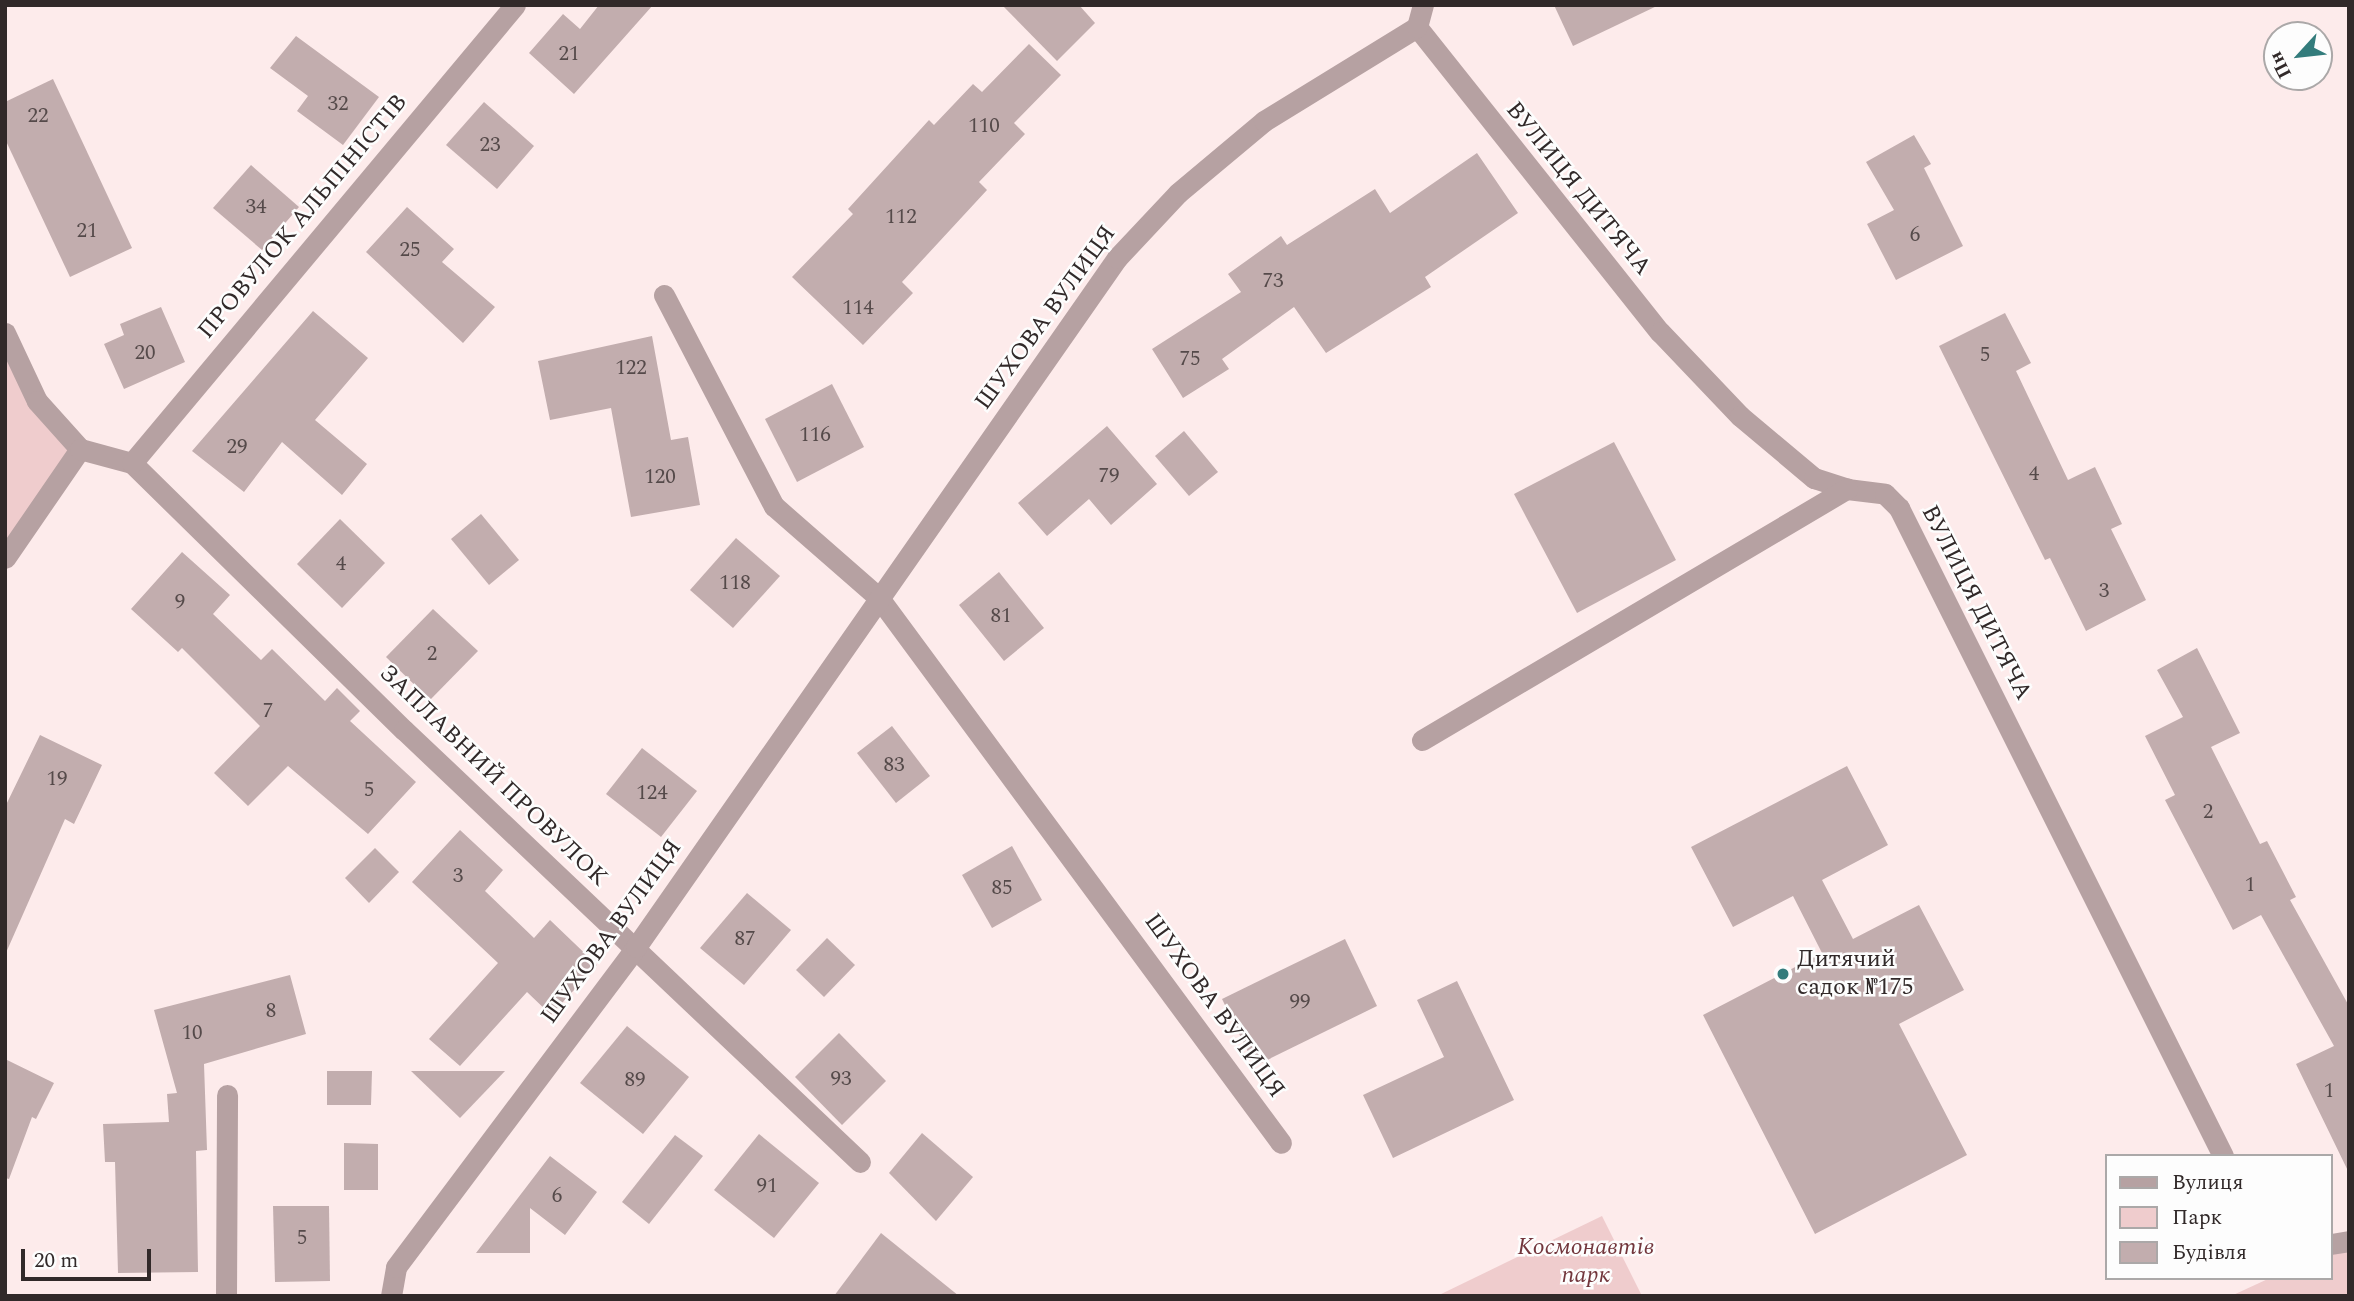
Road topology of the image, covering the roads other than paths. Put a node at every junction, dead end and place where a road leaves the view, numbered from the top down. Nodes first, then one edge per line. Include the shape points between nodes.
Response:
1 (515, 5) edge
2 (1423, 5) edge
3 (1417, 27) junction
4 (664, 295) dead end
5 (5, 332) edge
6 (80, 449) junction
7 (132, 463) junction
8 (1847, 489) junction
9 (5, 558) edge
10 (879, 598) junction
11 (1422, 740) dead end
12 (636, 947) junction
13 (227, 1096) dead end
14 (1281, 1143) dead end
15 (2223, 1154) edge
16 (860, 1162) dead end
17 (226, 1296) edge
18 (391, 1296) edge

1 - 7 street, ПРОВУЛОК АЛЬПІНІСТІВ
2 - 3 street
3 - 8 street, ВУЛИЦЯ ДИТЯЧА via 1660,332 1787,460 1814,478
3 - 10 street, ШУХОВА ВУЛИЦЯ via 1265,121 1169,202 1117,258
4 - 10 street, ШУХОВА ВУЛИЦЯ via 774,506
5 - 6 street via 37,401
6 - 7 street, ЗАПЛАВНИЙ ПРОВУЛОК
6 - 9 street
7 - 12 street, ЗАПЛАВНИЙ ПРОВУЛОК via 404,730
8 - 11 street
8 - 15 street, ВУЛИЦЯ ДИТЯЧА via 1885,494 1899,508
10 - 12 street, ШУХОВА ВУЛИЦЯ
10 - 14 street, ШУХОВА ВУЛИЦЯ
12 - 16 street, ЗАПЛАВНИЙ ПРОВУЛОК
12 - 18 street, ШУХОВА ВУЛИЦЯ via 407,1251 396,1267
13 - 17 street

